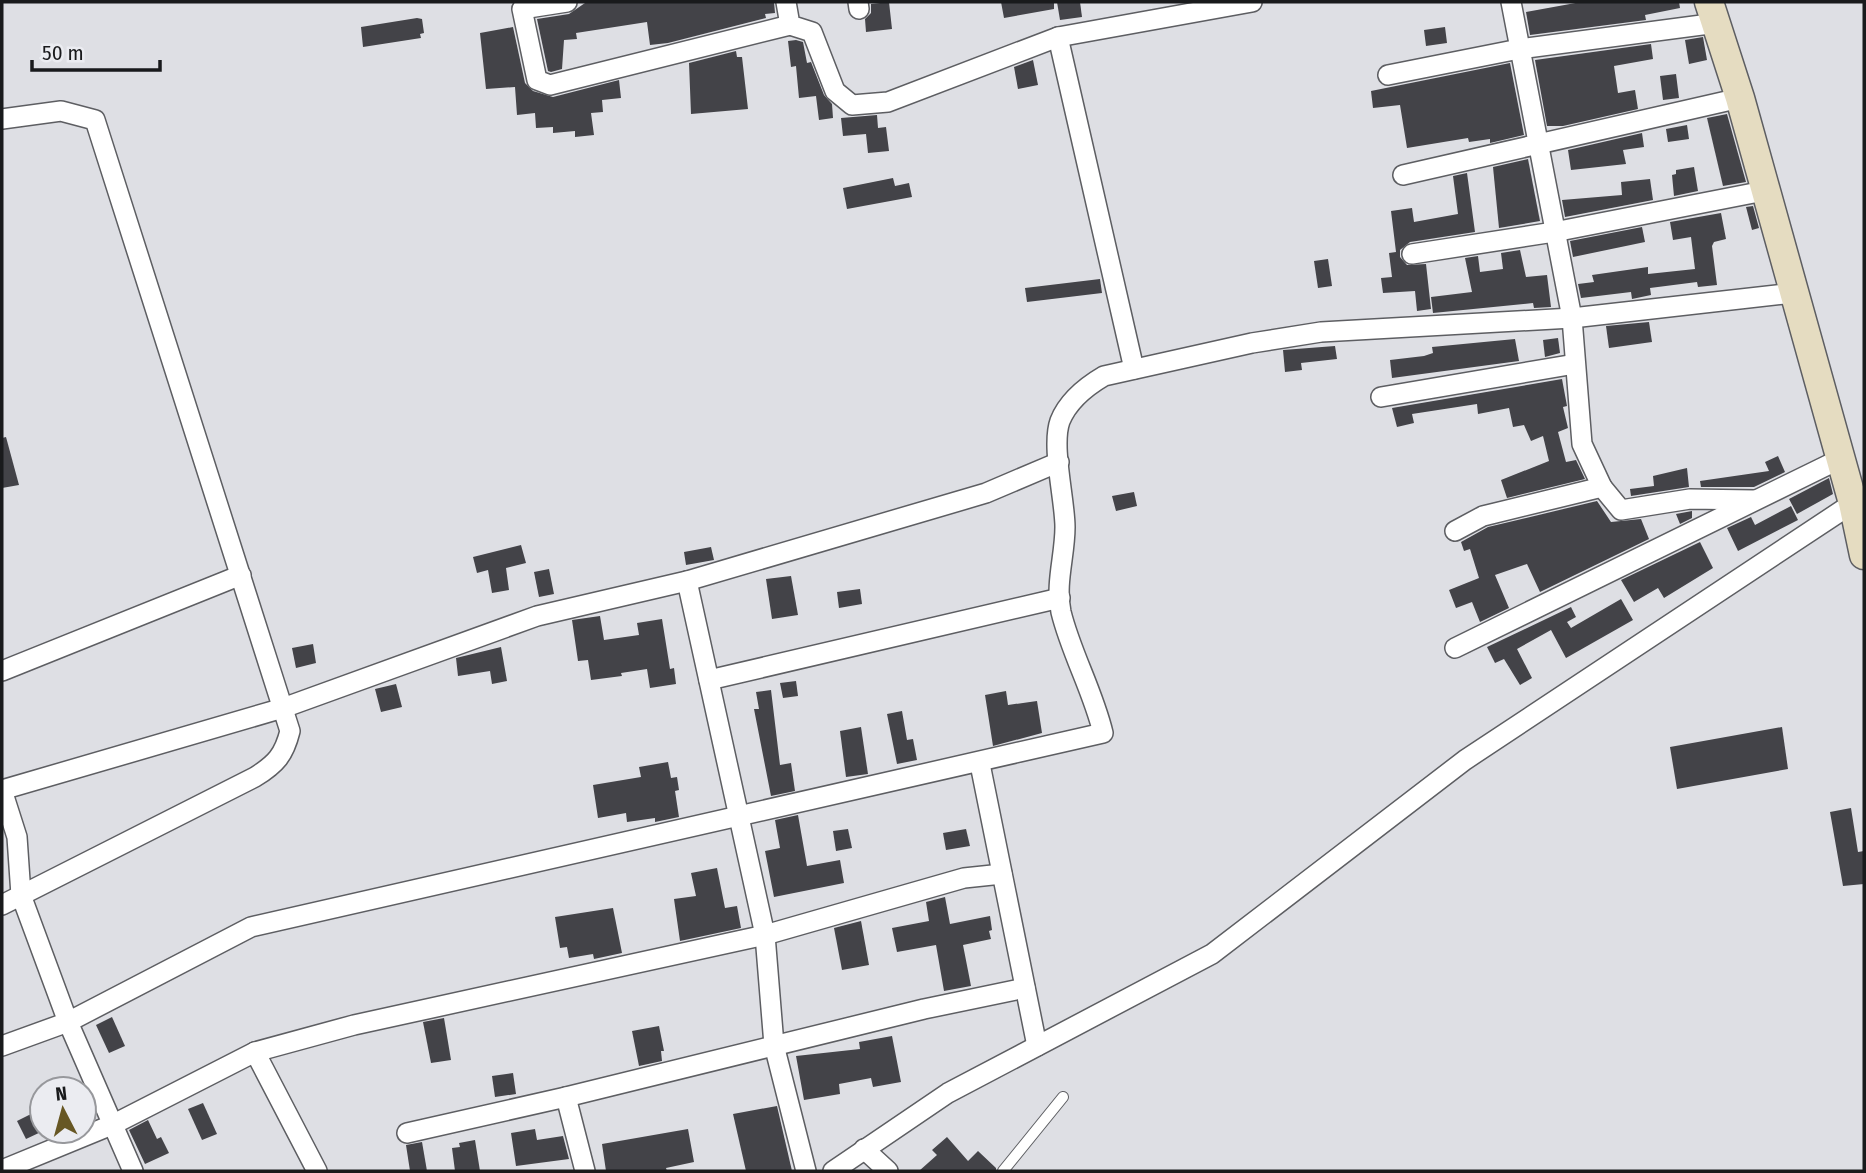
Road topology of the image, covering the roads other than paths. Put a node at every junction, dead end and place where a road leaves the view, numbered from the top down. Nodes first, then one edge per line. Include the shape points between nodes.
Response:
1 (567, 2) edge
2 (786, 2) edge
3 (1252, 2) edge
4 (1511, 2) edge
5 (1713, 13) edge
6 (790, 25) junction
7 (1058, 37) junction
8 (1519, 49) junction
9 (1388, 75) dead end
10 (1740, 98) junction
11 (2, 119) edge
12 (1538, 143) junction
13 (1403, 175) dead end
14 (1764, 191) junction
15 (1555, 232) junction
16 (1412, 254) dead end
17 (1793, 293) junction
18 (1572, 318) junction
19 (1575, 364) junction
20 (1134, 369) junction
21 (1381, 397) dead end
22 (1840, 459) junction
23 (1059, 462) junction
24 (1602, 487) junction
25 (1758, 500) junction
26 (1853, 503) junction
27 (1455, 531) dead end
28 (1863, 540) edge
29 (241, 575) junction
30 (687, 581) junction
31 (1060, 598) junction
32 (1455, 648) dead end
33 (2, 671) edge
34 (709, 680) junction
35 (283, 708) junction
36 (980, 764) junction
37 (2, 790) edge
38 (740, 818) junction
39 (1002, 874) junction
40 (21, 895) junction
41 (2, 905) edge
42 (765, 935) junction
43 (1025, 988) junction
44 (68, 1022) junction
45 (774, 1045) junction
46 (2, 1046) edge
47 (1037, 1046) junction
48 (255, 1052) junction
49 (566, 1097) junction
50 (1063, 1097) dead end
51 (114, 1124) junction
52 (407, 1133) dead end
53 (864, 1149) junction
54 (2, 1170) edge
55 (133, 1171) edge
56 (317, 1171) edge
57 (585, 1171) edge
58 (806, 1171) edge
59 (833, 1171) edge
60 (888, 1171) edge
61 (1003, 1171) edge

1 - 6 street via 522,9 537,80 550,85
2 - 6 street
3 - 7 street
4 - 8 street
5 - 8 street
5 - 10 main road
6 - 7 street via 812,32 835,91 852,105 888,102
7 - 20 street
8 - 9 street
8 - 12 street
10 - 12 street
10 - 14 main road
11 - 29 street via 61,111 95,120
12 - 13 street
12 - 15 street
14 - 15 street
14 - 17 main road
15 - 16 street
15 - 18 street
17 - 18 street
17 - 22 main road
18 - 19 street
18 - 20 street via 1321,332
19 - 21 street
19 - 24 street via 1582,444
20 - 23 street via 1104,376 1083,388 1060,422
22 - 25 street
22 - 26 main road
23 - 30 street via 986,493
23 - 31 street via 1065,528
24 - 25 street via 1621,510 1690,499
24 - 27 street via 1483,516
25 - 32 street
26 - 28 main road
26 - 47 street via 1465,760 1212,954
29 - 33 street
29 - 35 street
30 - 34 street
30 - 35 street via 537,616
31 - 34 street
31 - 36 street via 1103,733
34 - 38 street
35 - 37 street
35 - 40 street via 290,731 277,763
36 - 38 street
36 - 39 street
37 - 40 street via 17,838
38 - 42 street
38 - 44 street via 251,927
39 - 42 street via 964,878
39 - 43 street
40 - 41 street
40 - 44 street
42 - 45 street
42 - 48 street via 354,1025
43 - 45 street
43 - 47 street
44 - 46 street
44 - 51 street
45 - 49 street
45 - 58 street
47 - 53 street via 948,1093
48 - 51 street
48 - 56 street
49 - 52 street
49 - 57 street
50 - 61 lane
51 - 54 street
51 - 55 street
53 - 59 street
53 - 60 street

